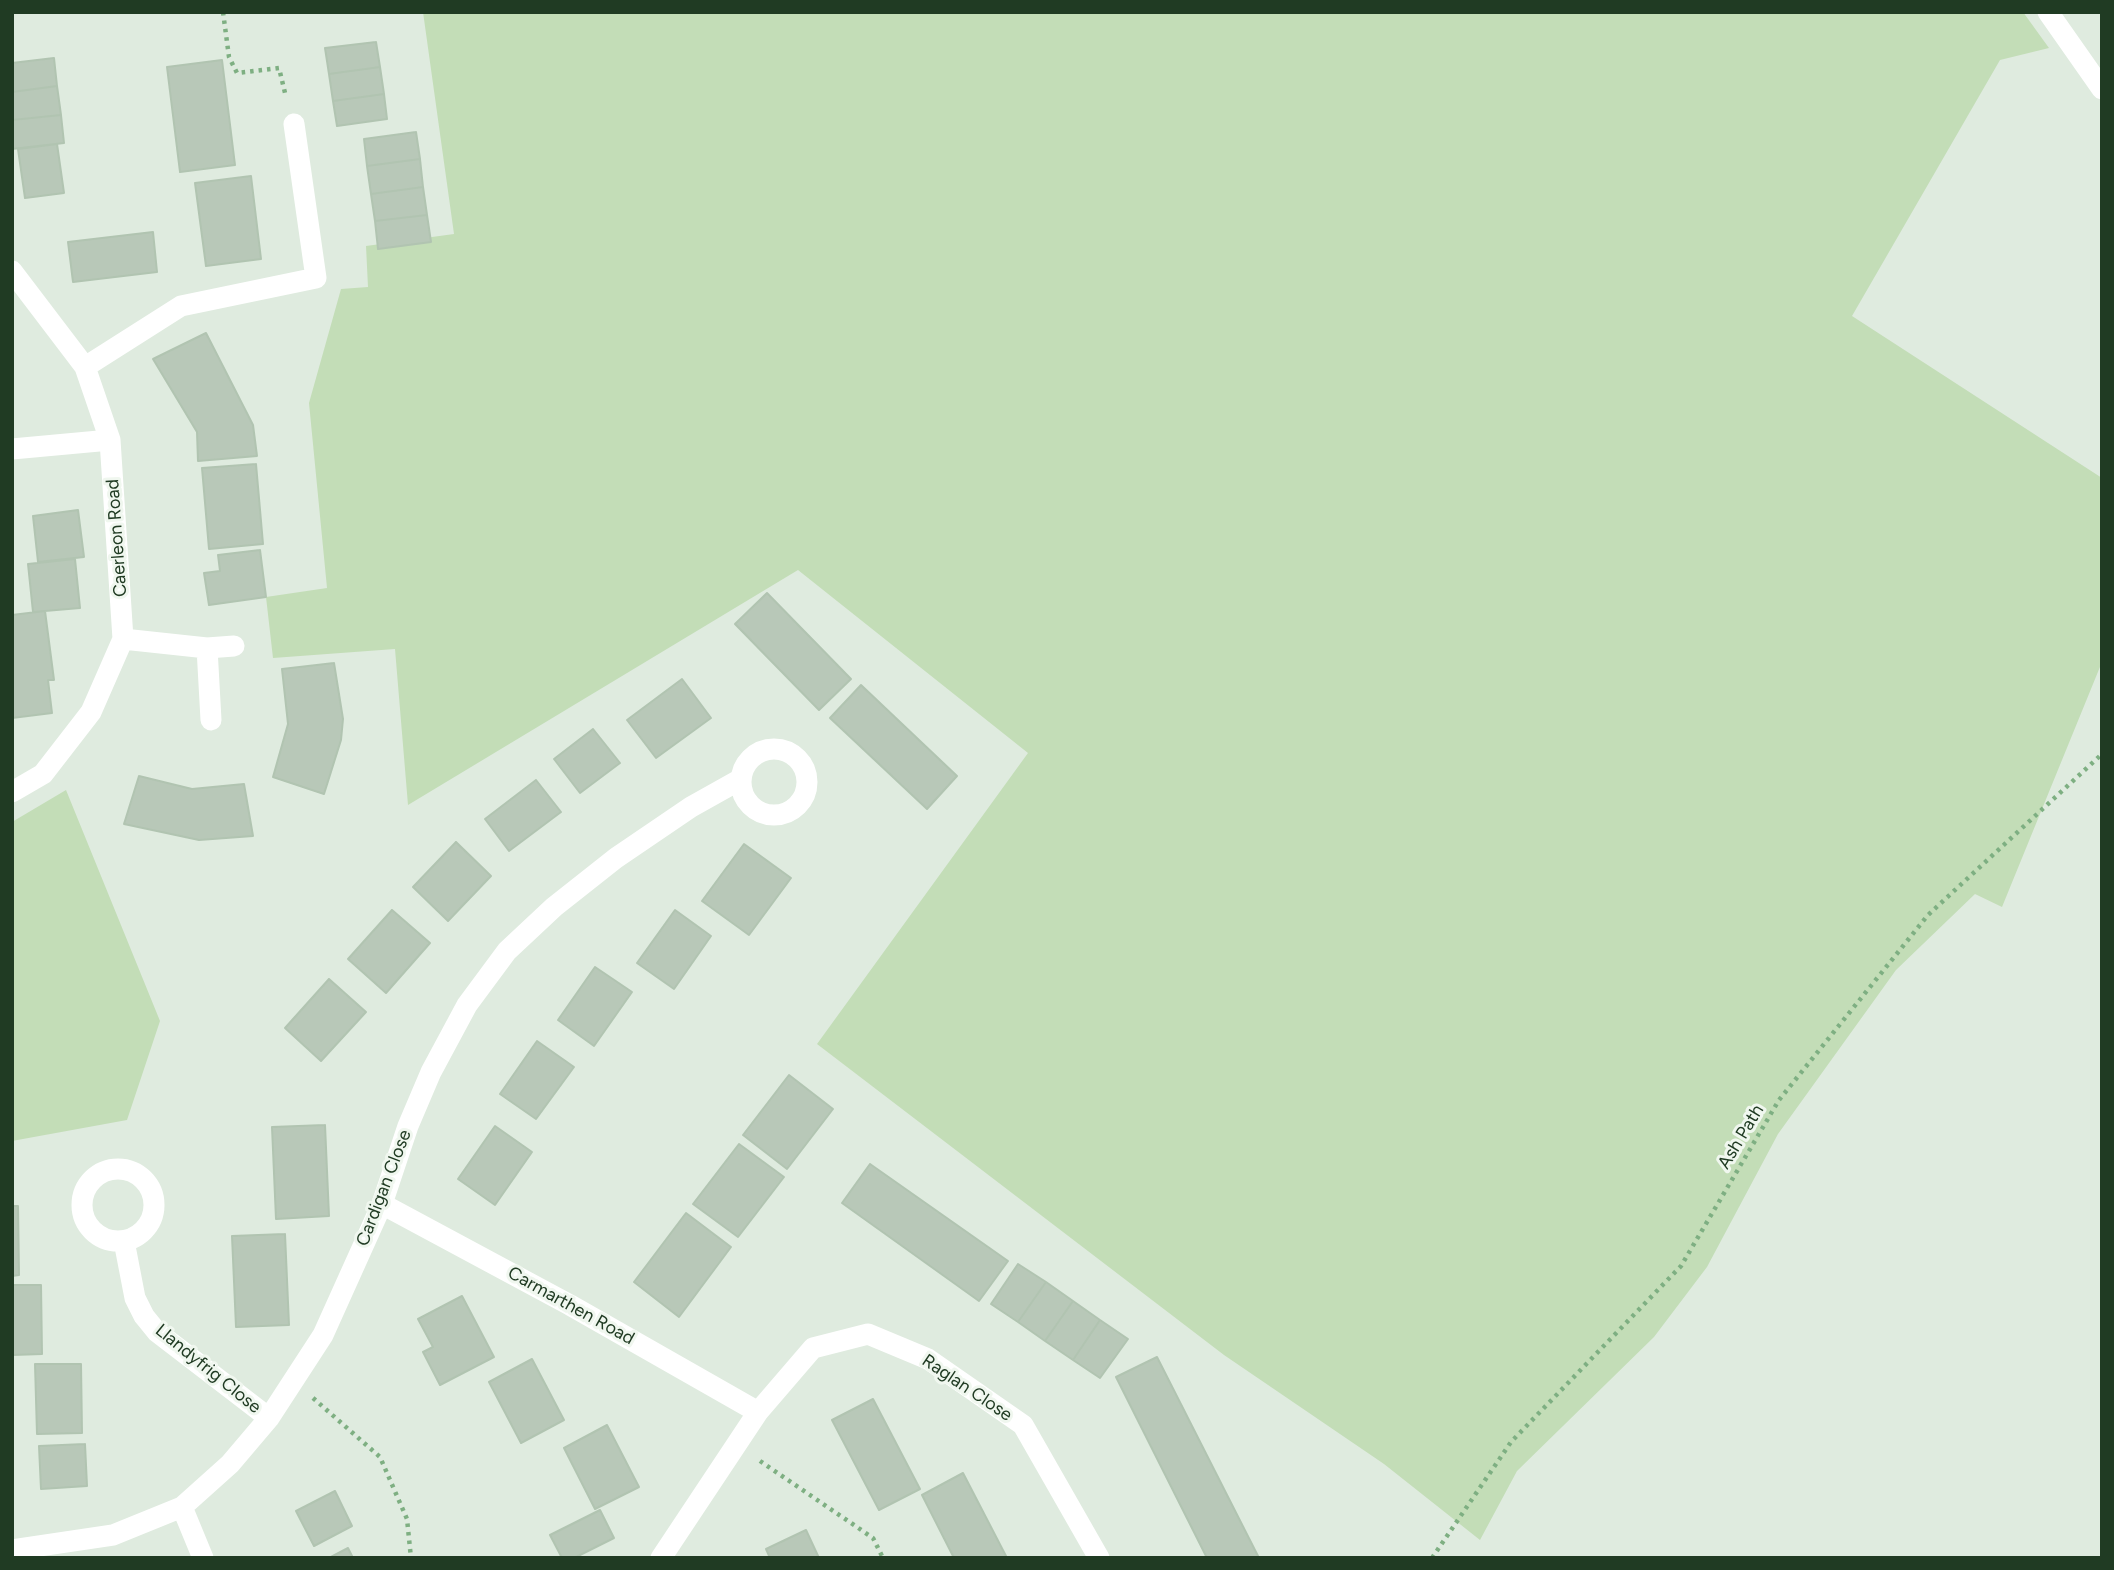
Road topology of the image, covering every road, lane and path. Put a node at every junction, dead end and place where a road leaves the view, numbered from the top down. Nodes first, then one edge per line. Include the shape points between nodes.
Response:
1 (223, 12) edge
2 (2048, 12) edge
3 (2102, 89) edge
4 (294, 124) joint
5 (12, 271) edge
6 (85, 367) junction
7 (110, 440) junction
8 (12, 449) edge
9 (123, 639) junction
10 (234, 646) dead end
11 (207, 648) junction
12 (211, 720) dead end
13 (2102, 754) edge
14 (741, 779) dead end
15 (12, 792) edge
16 (382, 1204) junction
17 (124, 1241) dead end
18 (293, 1380) junction
19 (758, 1412) junction
20 (269, 1418) junction
21 (736, 1445) junction
22 (182, 1507) junction
23 (12, 1550) edge
24 (203, 1558) edge
25 (411, 1558) edge
26 (661, 1558) edge
27 (883, 1558) edge
28 (1100, 1558) edge
29 (1432, 1558) edge

1 - 4 path via 229,57 237,73 279,68
2 - 3 street
4 - 6 street via 316,278 181,306
5 - 6 street, Caerleon Road
6 - 7 street, Caerleon Road
7 - 8 street
7 - 9 street, Caerleon Road
9 - 11 street
9 - 15 street, Caerleon Road via 91,712 43,774
10 - 11 street
11 - 12 street
13 - 29 path, Ash Path via 1928,915 1779,1100 1681,1266 1511,1442
14 - 16 street, Cardigan Close via 616,858 507,951 467,1005 431,1072
16 - 18 street, Cardigan Close via 323,1335
16 - 19 street, Carmarthen Road
17 - 20 street, Llandyfrig Close via 135,1298 144,1316 158,1332
18 - 20 street, Cardigan Close
18 - 25 path via 380,1457 407,1519
19 - 21 street, Raglan Close
19 - 28 street, Raglan Close via 813,1348 868,1334 928,1359 1023,1425
20 - 22 street, Cardigan Close via 230,1464
21 - 26 street, Raglan Close
21 - 27 path via 873,1538
22 - 23 street, Cardigan Close via 113,1535
22 - 24 street

